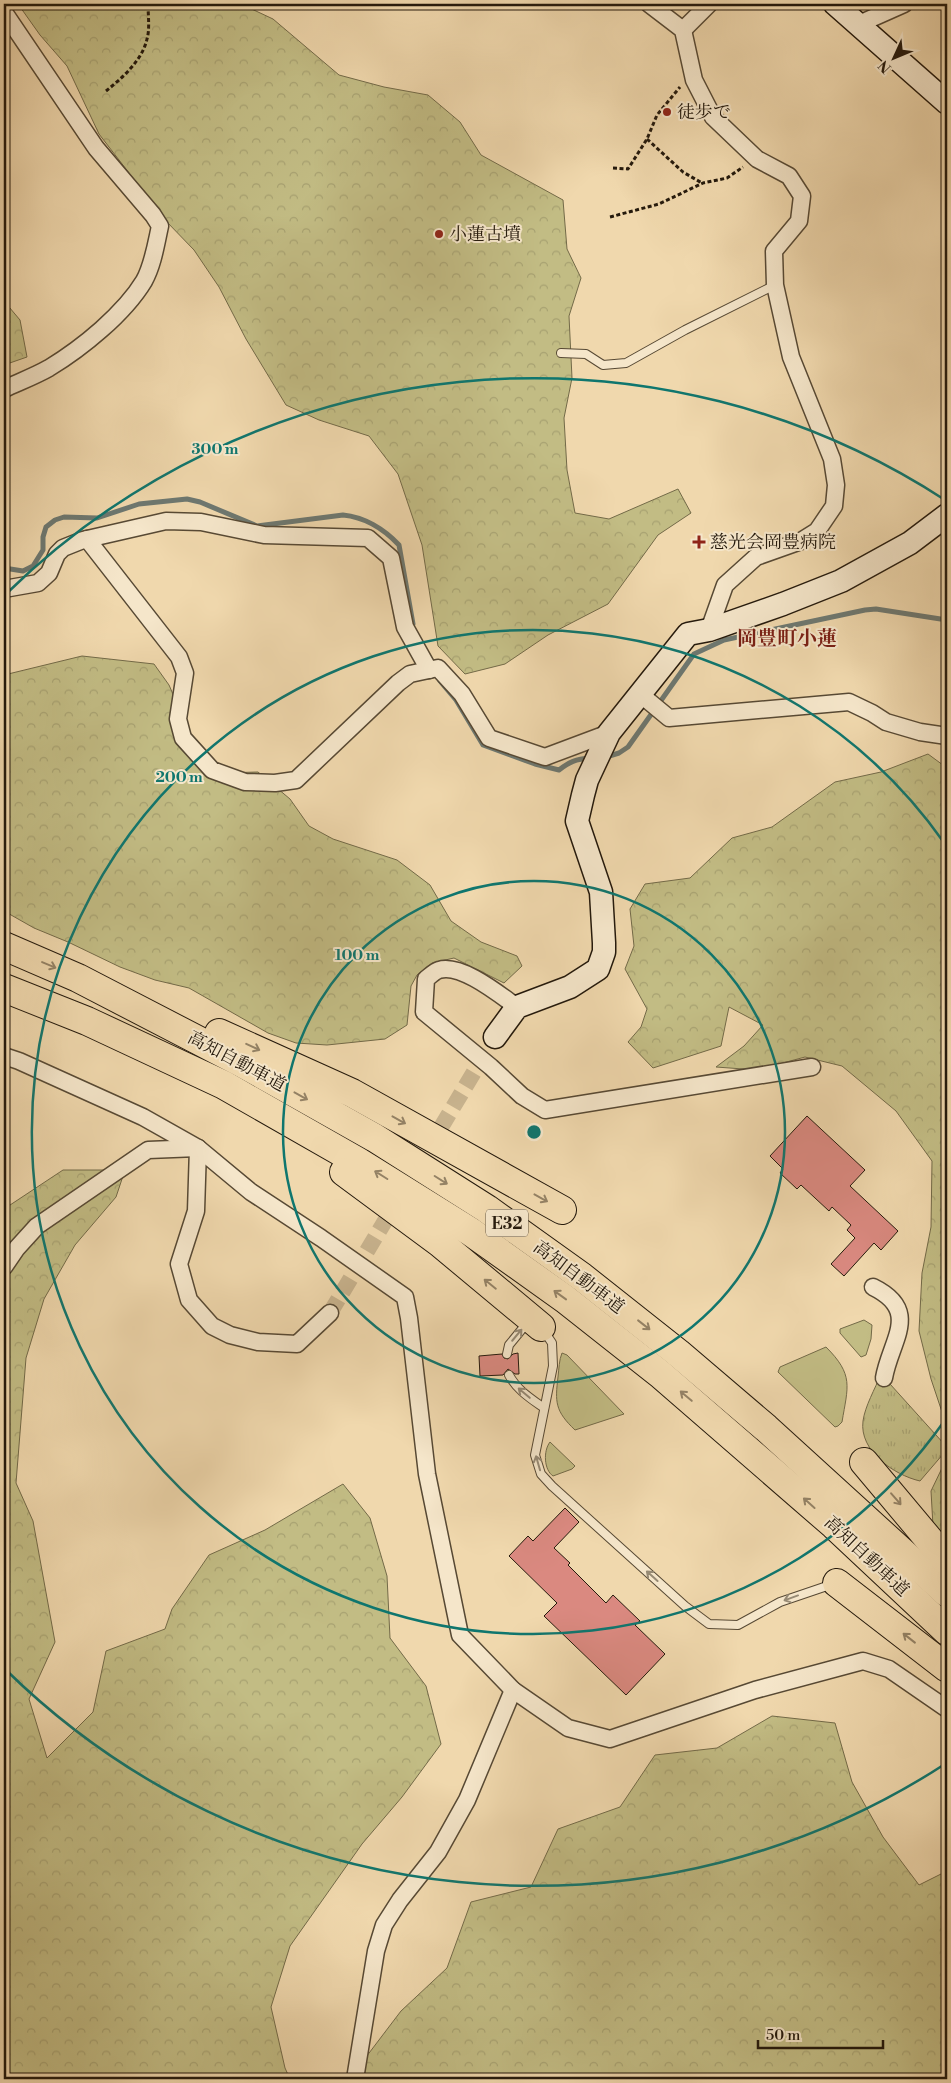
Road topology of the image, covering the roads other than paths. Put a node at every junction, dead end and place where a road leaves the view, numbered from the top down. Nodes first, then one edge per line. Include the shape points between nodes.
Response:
1 (649, 4) edge
2 (709, 4) edge
3 (835, 4) edge
4 (904, 4) edge
5 (4, 12) edge
6 (859, 24) junction
7 (682, 30) junction
8 (947, 103) edge
9 (775, 285) junction
10 (561, 354) dead end
11 (4, 389) edge
12 (947, 515) edge
13 (87, 539) junction
14 (4, 589) edge
15 (709, 630) junction
16 (433, 669) junction
17 (651, 703) junction
18 (947, 736) edge
19 (605, 740) junction
20 (4, 946) edge
21 (78, 978) junction
22 (4, 988) edge
23 (517, 1007) junction
24 (87, 1021) junction
25 (495, 1037) tunnel mouth
26 (9, 1061) edge
27 (812, 1067) dead end
28 (198, 1148) junction
29 (562, 1210) dead end
30 (4, 1267) edge
31 (873, 1287) dead end
32 (330, 1313) tunnel mouth
33 (536, 1322) junction
34 (507, 1354) dead end
35 (508, 1375) dead end
36 (884, 1378) dead end
37 (544, 1408) junction
38 (864, 1462) dead end
39 (947, 1561) edge
40 (837, 1583) joint
41 (947, 1593) edge
42 (947, 1631) edge
43 (947, 1668) edge
44 (513, 1690) junction
45 (947, 1709) edge
46 (355, 2079) edge

1 - 7 street
2 - 7 street
3 - 6 street
4 - 6 street
5 - 11 street via 96,148 160,226 144,280 124,308 81,346 48,368
6 - 8 street
7 - 9 street via 694,80 713,117 756,159 789,176 802,196 799,221 774,251
9 - 10 lane via 626,363 603,365 586,354
9 - 15 street via 791,357 832,460 836,485 834,506 817,531 801,541 756,557 725,585
12 - 15 street via 910,543 841,581
13 - 14 street via 63,548 49,573 38,584
13 - 16 street via 166,521 201,522 264,535 368,538 391,558 405,627
13 - 16 street via 179,657 186,673 178,719 183,738 212,770 245,782 296,780 398,683 410,674
15 - 17 street via 688,634
16 - 19 street via 462,694 489,738 545,757
17 - 18 street via 670,718 849,702 886,722
17 - 19 street
19 - 23 street via 582,795 577,821 601,892 604,952 598,969 570,987
20 -> 21 highway, 高知自動車道 / E32
21 -> 29 highway via 244,1043 352,1093
21 -> 41 highway, 高知自動車道 / E32 via 240,1062 367,1133 487,1209 582,1277 678,1353 780,1440
22 - 24 highway, 高知自動車道 / E32
23 - 25 street
23 - 27 street via 457,970 439,970 426,979 424,1012 522,1096 545,1110
33 -> 24 highway via 440,1243 350,1176
42 -> 24 highway, 高知自動車道 / E32 via 748,1449 565,1298 471,1232 357,1161 224,1085
26 - 28 street via 144,1117
28 - 30 street via 148,1150 37,1226
28 - 32 street via 196,1211 178,1264 189,1300 212,1326 230,1335 258,1342 297,1344
28 - 44 street via 251,1192 404,1298 427,1474 460,1635
31 - 36 street via 895,1303 901,1320
34 -> 33 lane via 509,1345
33 - 37 lane via 552,1343 554,1366
37 -> 35 lane via 524,1394
40 -> 37 lane via 780,1602 738,1625 709,1624 541,1474 535,1455
38 -> 39 highway
43 -> 40 highway
44 - 45 street via 568,1728 610,1740 755,1690 863,1661 889,1669
44 - 46 street via 467,1800 438,1852 384,1925 376,1951

